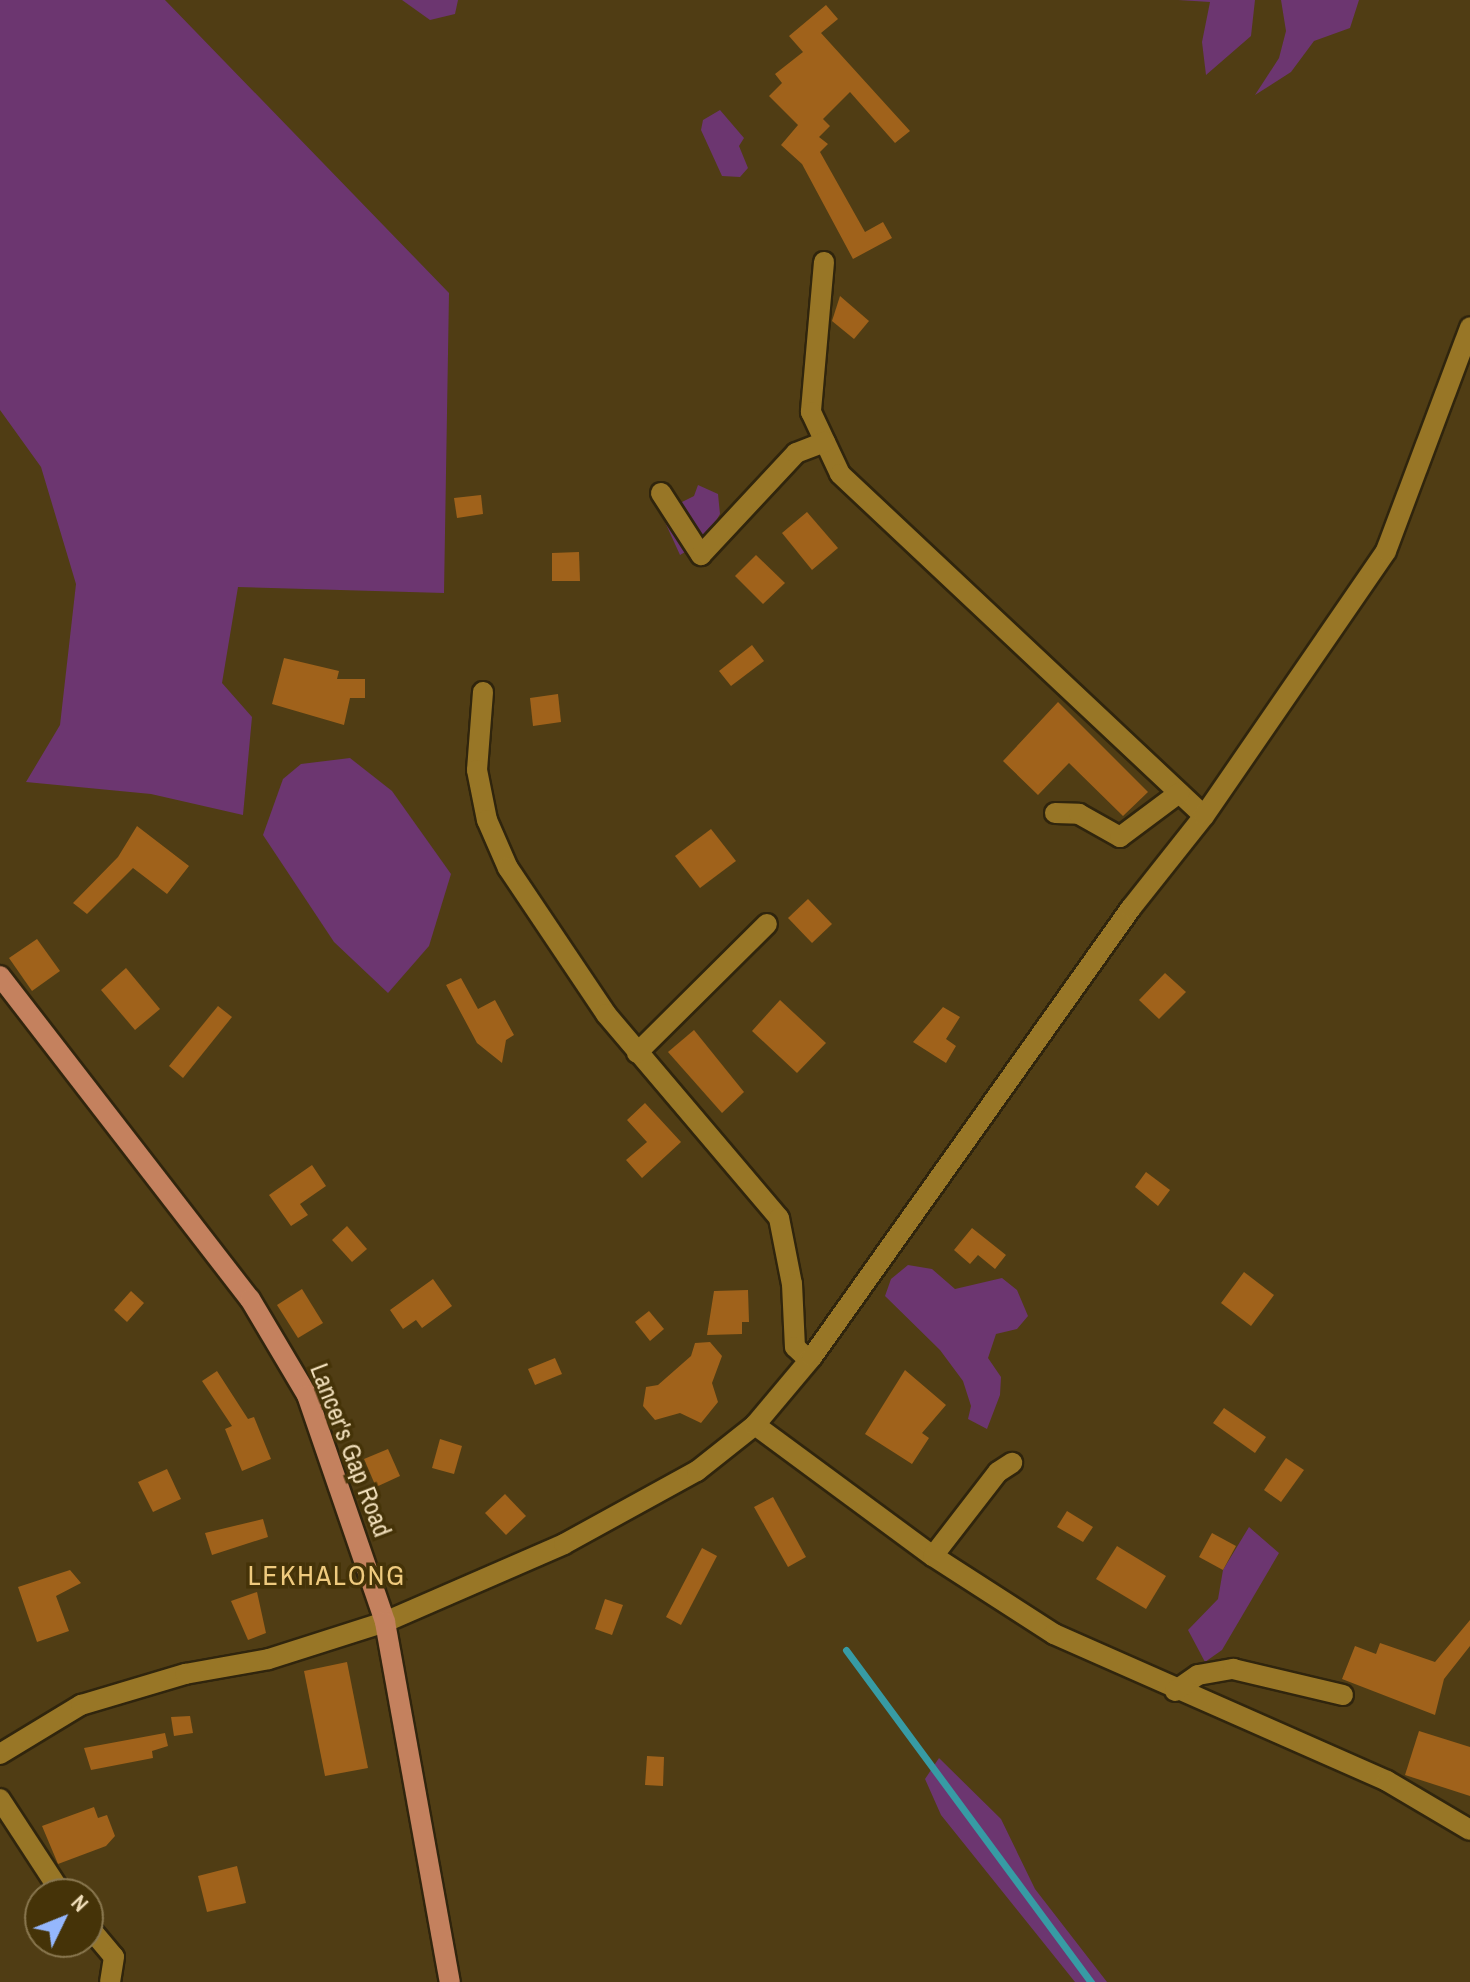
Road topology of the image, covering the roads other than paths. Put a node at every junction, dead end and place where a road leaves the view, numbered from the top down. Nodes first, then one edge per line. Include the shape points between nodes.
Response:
1 (824, 262) dead end
2 (1470, 327) edge
3 (825, 442) junction
4 (661, 493) dead end
5 (483, 692) dead end
6 (1179, 793) junction
7 (1055, 813) dead end
8 (1204, 816) junction
9 (767, 924) dead end
10 (0, 976) edge
11 (637, 1053) junction
12 (809, 1360) junction
13 (755, 1425) junction
14 (1012, 1463) dead end
15 (933, 1556) junction
16 (385, 1622) junction
17 (1175, 1691) junction
18 (1343, 1695) dead end
19 (0, 1754) edge
20 (0, 1799) edge
21 (1470, 1830) edge
22 (52, 1878) edge
23 (104, 1945) edge
24 (110, 1982) edge
25 (450, 1982) edge

1 - 3 street via 811,412
2 - 8 street via 1386,551
3 - 4 street via 796,453 701,555
3 - 6 street via 840,474
5 - 11 street via 477,770 487,820 534,911
6 - 7 street via 1120,837 1079,814
6 - 8 street
8 - 12 street via 1131,908
9 - 11 street
10 - 16 main road, Lancer's Gap Road via 283,1348 337,1474
11 - 12 street via 779,1218 792,1284 795,1347
12 - 13 street
13 - 15 street
13 - 16 street via 697,1471 564,1544
14 - 15 street via 998,1472
15 - 17 street via 1054,1634
16 - 19 street via 269,1659 185,1674 81,1705
16 - 25 main road, Lancer's Gap Road
17 - 18 street via 1198,1675 1233,1669
17 - 21 street via 1387,1781
20 - 22 street
23 - 24 street via 114,1957

